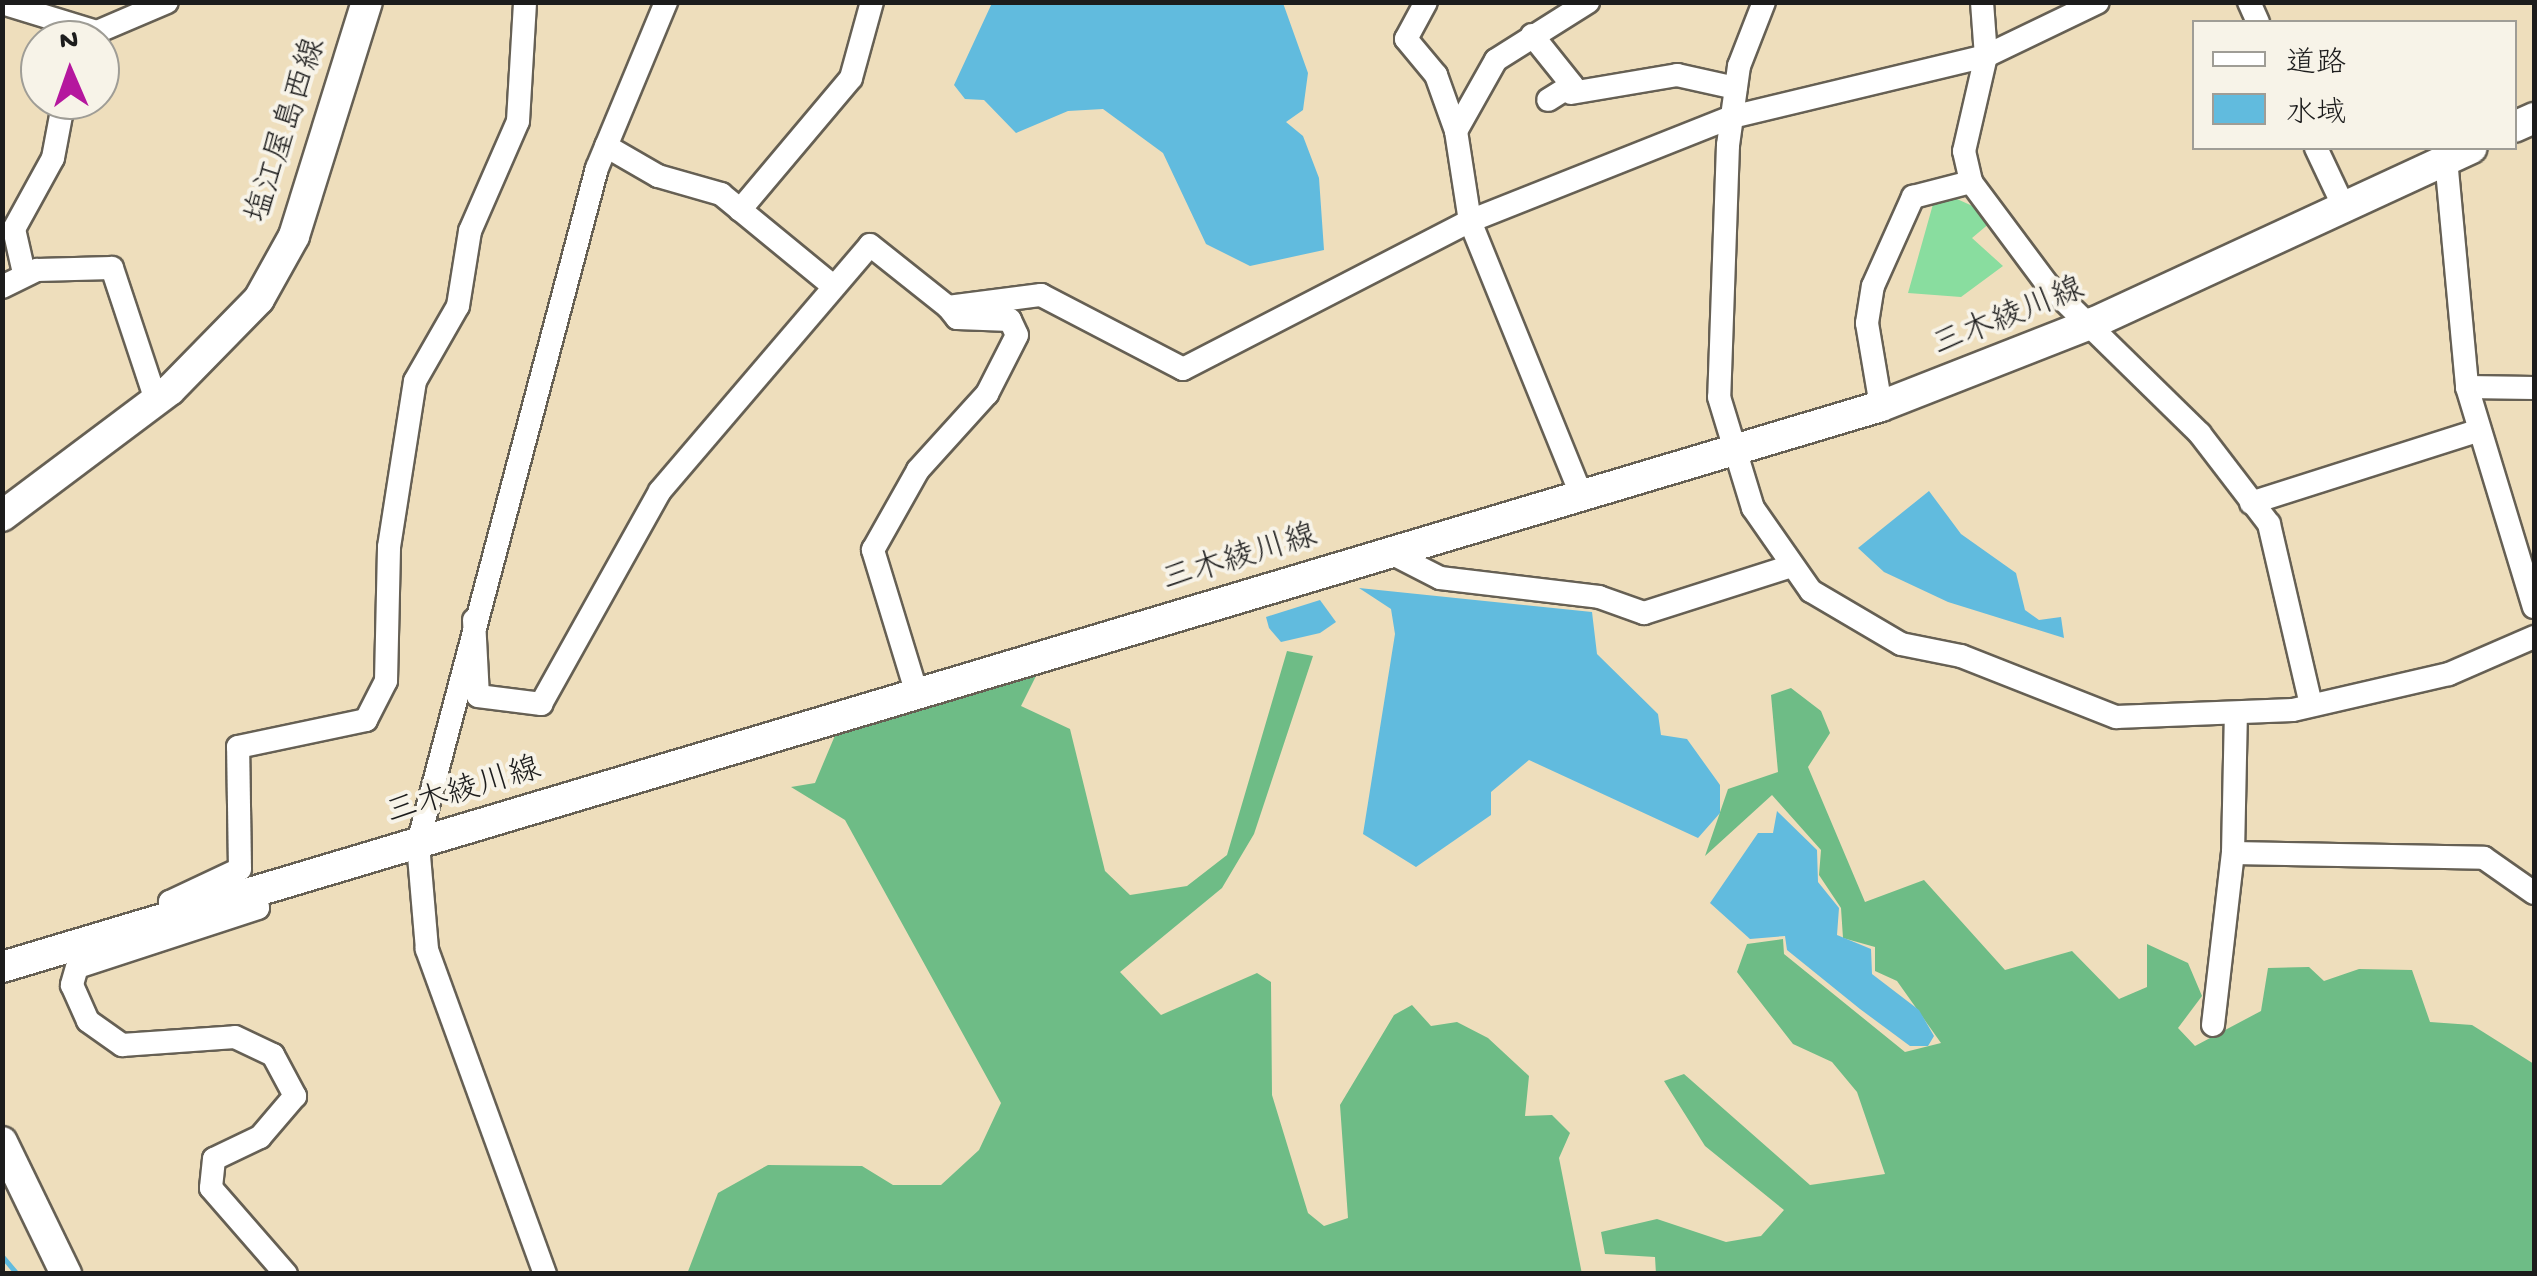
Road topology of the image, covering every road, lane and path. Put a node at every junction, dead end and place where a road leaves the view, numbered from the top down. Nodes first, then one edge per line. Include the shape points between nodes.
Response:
1 (167, 2) edge
2 (367, 2) edge
3 (524, 2) edge
4 (666, 2) edge
5 (872, 2) edge
6 (1426, 2) edge
7 (1588, 2) edge
8 (1764, 2) edge
9 (1982, 2) edge
10 (2098, 2) edge
11 (2, 3) edge
12 (40, 20) edge
13 (120, 22) edge
14 (1532, 35) junction
15 (1986, 56) junction
16 (1736, 88) junction
17 (1572, 93) junction
18 (1548, 100) dead end
19 (1732, 117) junction
20 (61, 120) edge
21 (1456, 131) junction
22 (606, 146) junction
23 (2317, 150) edge
24 (2458, 153) edge
25 (1971, 182) junction
26 (2343, 205) junction
27 (740, 210) junction
28 (1470, 221) junction
29 (24, 273) junction
30 (834, 286) junction
31 (2, 287) edge
32 (948, 307) junction
33 (2093, 323) junction
34 (2467, 387) junction
35 (2534, 388) edge
36 (156, 400) junction
37 (1881, 406) junction
38 (2476, 430) junction
39 (1734, 452) junction
40 (1581, 495) junction
41 (2251, 503) junction
42 (2, 516) edge
43 (1389, 552) junction
44 (1791, 566) junction
45 (2534, 607) edge
46 (474, 620) junction
47 (2534, 637) edge
48 (917, 694) junction
49 (2311, 704) junction
50 (2236, 715) junction
51 (418, 843) junction
52 (2233, 853) junction
53 (256, 891) junction
54 (2534, 892) edge
55 (171, 916) junction
56 (2, 967) edge
57 (2212, 1025) dead end
58 (2, 1142) edge
59 (66, 1274) edge
60 (286, 1274) edge
61 (545, 1274) edge

1 - 13 street
2 - 36 main road, 塩江屋島西線 via 294,236 258,299
3 - 55 street via 518,120 470,231 458,306 416,381 389,547 386,681 366,720 238,746 240,868 170,902
4 - 22 street
5 - 27 street via 851,78
6 - 21 street via 1406,39 1436,75
7 - 14 street
8 - 16 street
9 - 15 street
10 - 15 street
11 - 12 street
14 - 17 street
14 - 21 street via 1496,60
15 - 19 street
15 - 25 street via 1964,151
16 - 17 street via 1677,75
16 - 19 street
17 - 18 street
19 - 28 street
19 - 39 street via 1718,397
20 - 29 street via 54,158 14,229
21 - 28 street
22 - 27 street
22 - 46 street
23 - 26 street
24 - 26 main road, 三木綾川線
24 - 34 street
25 - 33 street via 2048,284
25 - 37 street via 1913,197 1890,244 1867,323
26 - 33 main road, 三木綾川線
27 - 30 street
28 - 32 street via 1183,368 1041,295
28 - 40 street
29 - 31 street
29 - 36 street via 112,268
30 - 32 street via 870,245
30 - 46 street via 660,490 541,704 478,696
32 - 48 street via 957,318 1010,320 1018,335 986,394 918,470 873,550
33 - 37 main road, 三木綾川線
33 - 41 street via 2200,434
34 - 35 street
34 - 38 street
36 - 42 main road, 塩江屋島西線
37 - 39 main road, 三木綾川線
38 - 41 street
38 - 45 street
39 - 40 main road, 三木綾川線
39 - 44 street via 1753,508
40 - 43 main road, 三木綾川線
41 - 49 street via 2276,536
43 - 44 street via 1440,578 1599,597 1644,613
43 - 48 main road, 三木綾川線
44 - 50 street via 1811,590 1901,644 1961,656 2116,717
46 - 51 street
47 - 49 street via 2449,674
48 - 51 main road, 三木綾川線
49 - 50 street
50 - 52 street
51 - 53 main road, 三木綾川線
51 - 61 street via 428,949
52 - 54 street via 2484,858
52 - 57 street
53 - 55 main road, 三木綾川線
53 - 60 street via 258,908 77,967 72,986 88,1021 122,1045 235,1037 274,1055 295,1096 260,1137 214,1158 211,1188
55 - 56 main road, 三木綾川線
58 - 59 main road

